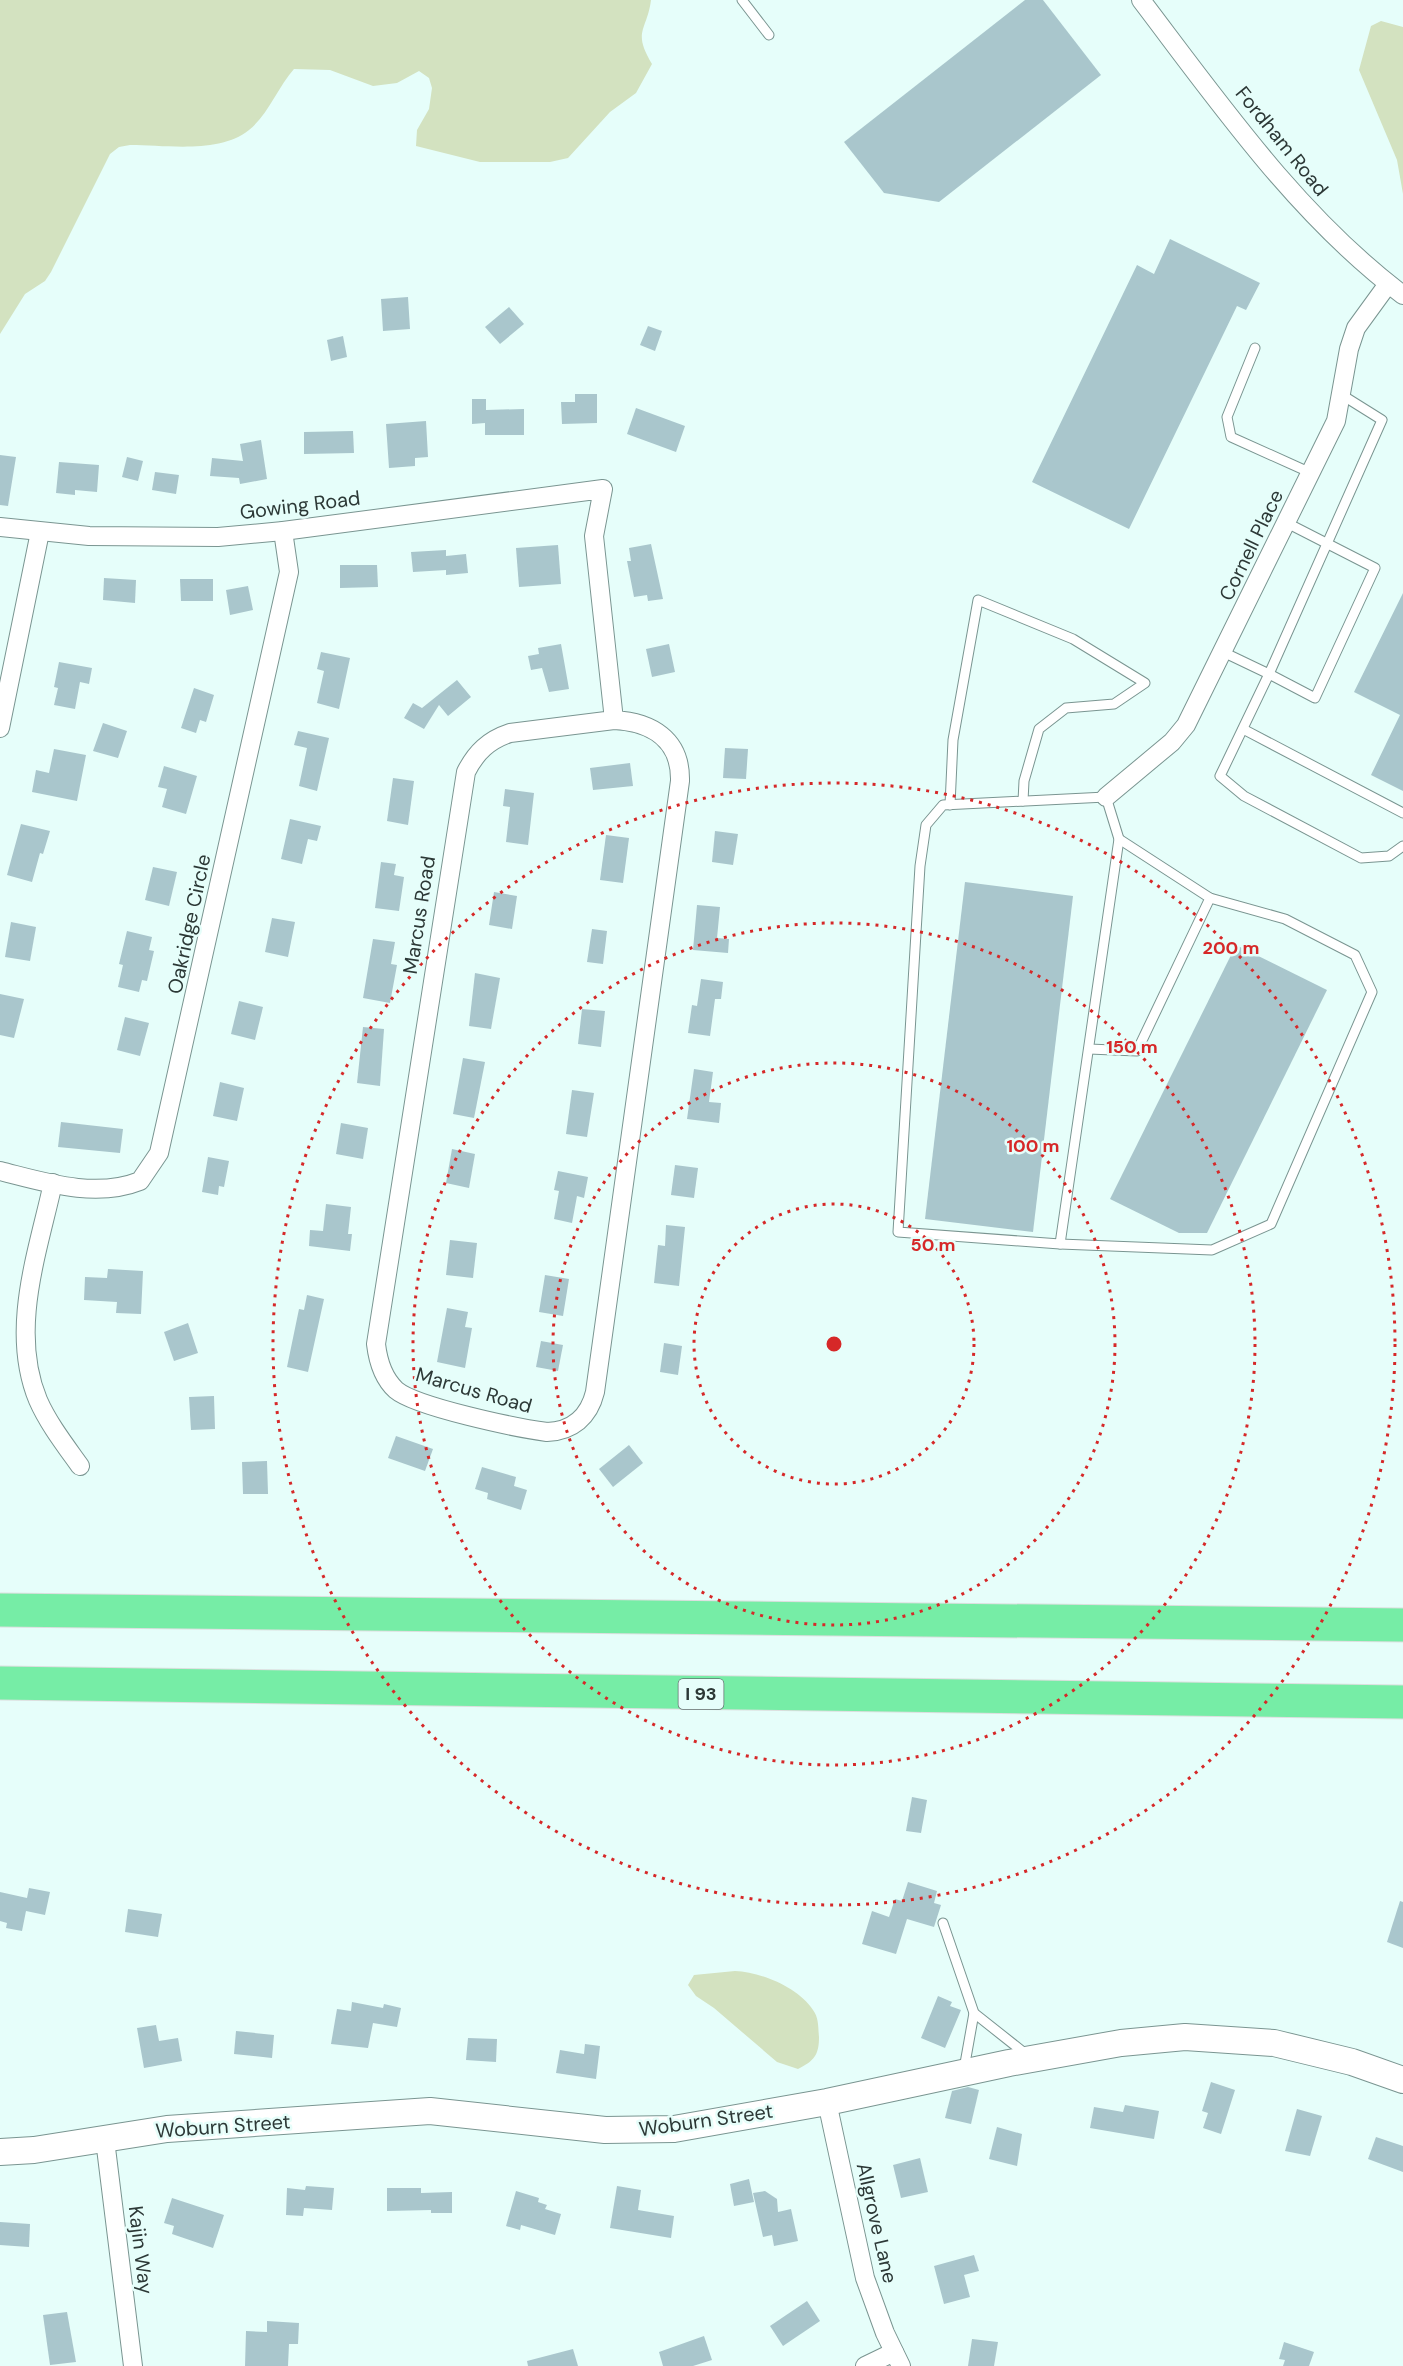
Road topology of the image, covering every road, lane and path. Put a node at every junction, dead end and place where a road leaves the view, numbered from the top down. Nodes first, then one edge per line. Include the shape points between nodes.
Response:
1 (742, 0) edge
2 (1141, 0) edge
3 (769, 35) dead end
4 (1388, 284) junction
5 (1403, 295) edge
6 (1255, 348) dead end
7 (1342, 395) junction
8 (1311, 473) junction
9 (1287, 523) junction
10 (0, 527) edge
11 (283, 531) junction
12 (40, 532) junction
13 (1327, 544) junction
14 (1223, 652) junction
15 (1269, 674) junction
16 (614, 720) junction
17 (0, 728) edge
18 (1243, 729) junction
19 (1106, 797) junction
20 (1023, 801) junction
21 (950, 805) junction
22 (1403, 813) edge
23 (1119, 839) junction
24 (1403, 846) edge
25 (1210, 898) junction
26 (1089, 1049) junction
27 (0, 1171) edge
28 (53, 1183) junction
29 (1060, 1244) junction
30 (80, 1466) dead end
31 (0, 1610) edge
32 (1403, 1625) edge
33 (0, 1683) edge
34 (1403, 1702) edge
35 (943, 1923) dead end
36 (974, 2013) junction
37 (1031, 2059) junction
38 (964, 2071) junction
39 (1403, 2080) edge
40 (827, 2102) junction
41 (105, 2140) junction
42 (0, 2152) edge
43 (898, 2359) edge
44 (133, 2366) edge
45 (865, 2366) edge

1 - 3 lane
2 - 4 street, Fordham Road via 1295,194 1334,236
4 - 5 street, Fordham Road
4 - 7 street, Cornell Place via 1360,320 1353,336
6 - 8 lane via 1227,417 1231,437
7 - 8 street, Cornell Place via 1336,421
7 - 13 lane via 1382,420
8 - 9 street, Cornell Place
9 - 13 lane
9 - 14 street, Cornell Place
10 - 12 street, Gowing Road
11 - 12 street, Gowing Road via 189,537
11 - 16 street, Gowing Road via 603,489 594,536
11 - 28 street, Oakridge Circle via 289,572 164,1141 148,1173 130,1185 95,1189
12 - 17 street
13 - 15 lane
13 - 15 lane via 1375,568 1315,698
14 - 15 lane
14 - 19 street, Cornell Place via 1180,734
15 - 18 lane
16 - 16 street, Marcus Road via 503,736 482,748 466,772 376,1334 377,1354 384,1373 404,1396 547,1432 564,1430 579,1422 590,1408 595,1392 681,781 679,760 664,736 644,724
18 - 22 lane
18 - 24 lane via 1220,776 1244,796 1361,858 1389,856
19 - 20 lane
19 - 23 lane
20 - 21 lane
20 - 21 lane via 1024,781 1039,729 1066,708 1114,704 1144,683 1073,639 978,600 953,740
21 - 29 lane via 943,805 926,825 920,866 898,1232
23 - 25 lane
23 - 26 lane
25 - 26 lane via 1137,1051
25 - 29 lane via 1285,919 1355,955 1372,992 1368,1002 1270,1224 1212,1250
26 - 29 lane
27 - 28 street, Oakridge Circle
28 - 30 street via 29,1296 26,1344 38,1401
31 - 32 highway
33 - 34 highway, I 93
35 - 36 lane
36 - 37 lane
36 - 38 lane
37 - 38 street, Woburn Street
37 - 39 street, Woburn Street via 1162,2038 1226,2037 1299,2048
38 - 40 street, Woburn Street
40 - 41 street, Woburn Street via 650,2131 561,2126 430,2111 220,2124
40 - 43 street, Allgrove Lane via 864,2278
41 - 42 street, Woburn Street
41 - 44 street, Kajin Way
43 - 45 street, Allgrove Lane

